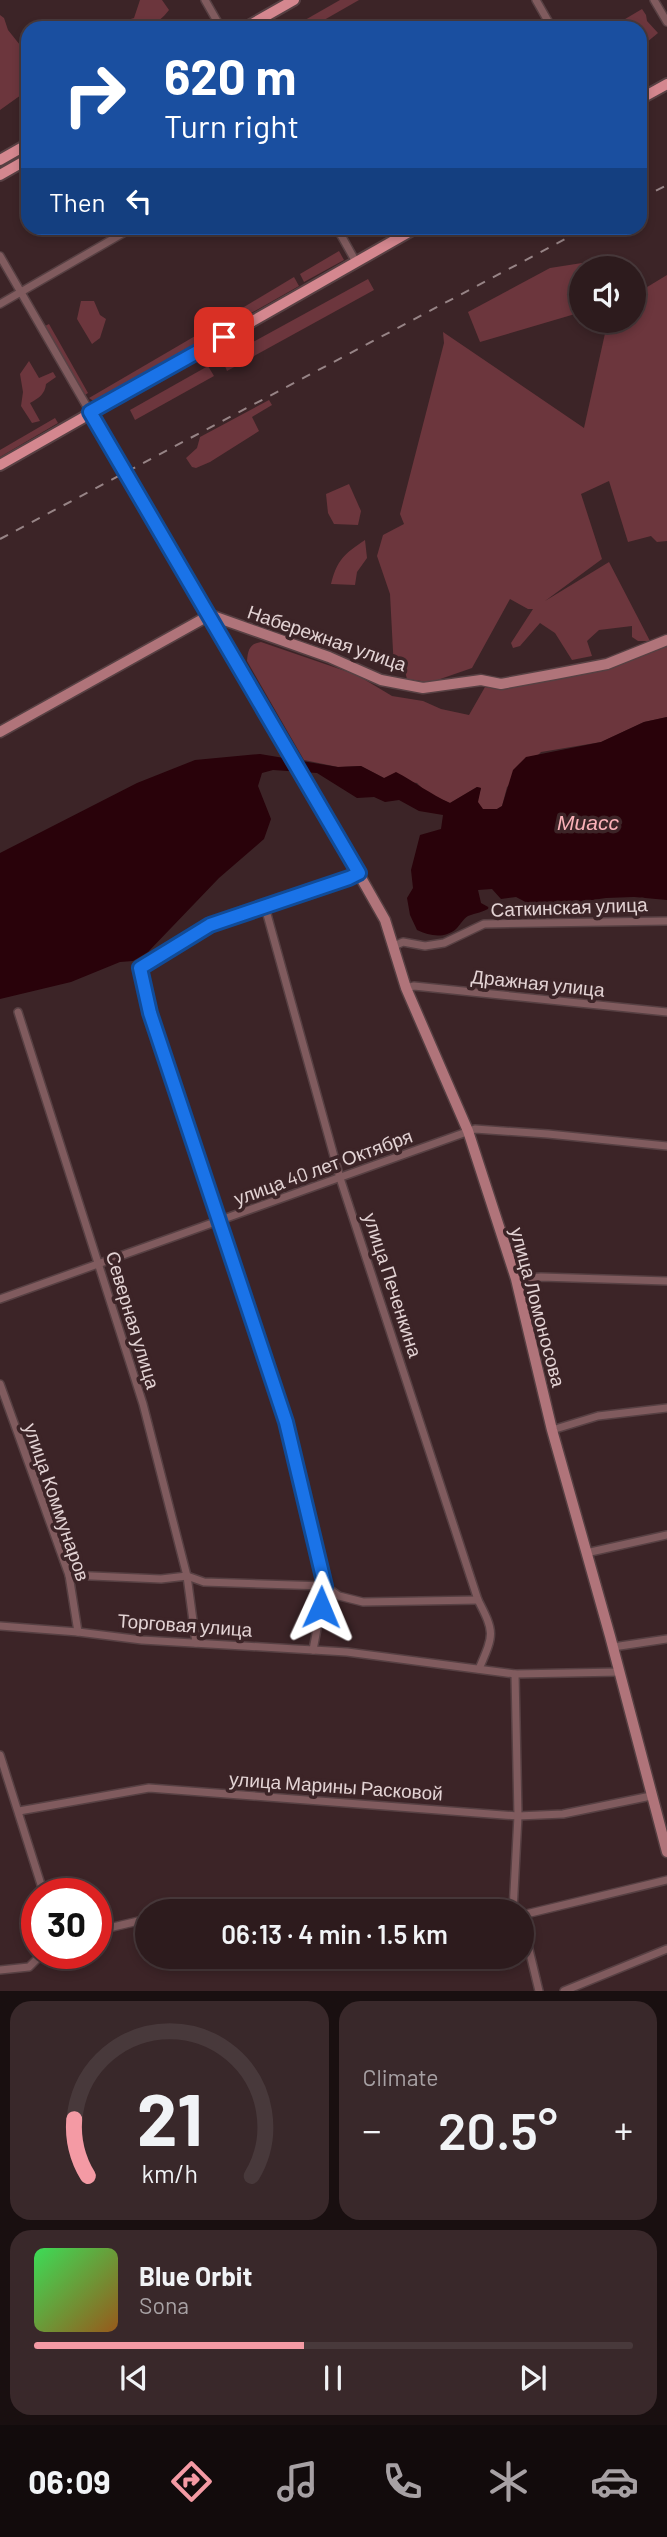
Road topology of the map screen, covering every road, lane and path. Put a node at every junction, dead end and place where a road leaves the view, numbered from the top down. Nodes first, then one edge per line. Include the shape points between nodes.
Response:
1 (205, 0) edge
2 (294, 0) edge
3 (536, 0) edge
4 (654, 0) edge
5 (217, 21) edge
6 (257, 21) edge
7 (548, 21) edge
8 (667, 22) edge
9 (667, 84) edge
10 (647, 95) edge
11 (21, 148) edge
12 (0, 160) edge
13 (21, 163) edge
14 (0, 175) edge
15 (120, 235) edge
16 (341, 235) edge
17 (404, 235) edge
18 (0, 256) edge
19 (356, 262) junction
20 (21, 292) junction
21 (0, 304) edge
22 (90, 412) junction
23 (0, 465) edge
24 (210, 615) junction
25 (667, 640) edge
26 (0, 732) edge
27 (359, 873) junction
28 (265, 907) junction
29 (667, 920) edge
30 (394, 946) junction
31 (406, 988) junction
32 (18, 1012) dead end
33 (667, 1012) edge
34 (468, 1131) junction
35 (667, 1146) edge
36 (340, 1178) junction
37 (220, 1222) junction
38 (100, 1264) junction
39 (516, 1279) junction
40 (667, 1281) edge
41 (0, 1299) edge
42 (0, 1384) edge
43 (667, 1408) edge
44 (552, 1430) junction
45 (667, 1535) edge
46 (586, 1553) junction
47 (69, 1575) junction
48 (187, 1576) junction
49 (325, 1586) junction
50 (478, 1600) junction
51 (0, 1626) edge
52 (78, 1632) junction
53 (667, 1639) edge
54 (197, 1643) junction
55 (613, 1647) junction
56 (313, 1650) junction
57 (478, 1669) junction
58 (620, 1672) junction
59 (515, 1674) junction
60 (0, 1755) edge
61 (651, 1796) junction
62 (19, 1811) junction
63 (518, 1816) junction
64 (667, 1852) edge
65 (39, 1878) edge
66 (667, 1880) edge
67 (514, 1899) edge
68 (534, 1912) edge
69 (135, 1923) edge
70 (112, 1928) edge
71 (667, 1949) edge
72 (21, 1968) edge
73 (534, 1969) edge
74 (0, 1970) edge
75 (539, 1991) edge
76 (564, 1991) edge

1 - 5 street
2 - 6 main road
3 - 7 street
4 - 8 street
9 - 10 main road
11 - 12 main road
13 - 14 main road
15 - 20 street
16 - 19 street
17 - 19 main road
18 - 20 street
19 - 22 main road
20 - 21 street
20 - 22 street
22 - 23 main road
22 - 24 street, улица Ломоносова
24 - 25 street, Набережная улица via 381,680 423,688 481,680 501,684 607,664
24 - 26 street
24 - 27 street, улица Ломоносова
27 - 28 street
27 - 30 street, улица Ломоносова
28 - 36 street, улица Печенкина
28 - 37 street via 210,925 140,968 150,1013
29 - 30 street, Саткинская улица via 484,924 444,943
30 - 31 street, улица Ломоносова
31 - 33 street, Дражная улица
31 - 34 street, улица Ломоносова
32 - 38 street, Северная улица
34 - 35 street, улица 40 лет Октября
34 - 36 street, улица 40 лет Октября
34 - 39 street, улица Ломоносова
36 - 37 street, улица 40 лет Октября
36 - 50 street, улица Печенкина
37 - 38 street, улица 40 лет Октября
37 - 49 street via 286,1422
38 - 41 street, улица 40 лет Октября
38 - 48 street, Северная улица via 143,1404
39 - 40 street
39 - 44 street, улица Ломоносова
42 - 47 street, улица Коммунаров
43 - 44 street via 598,1416
44 - 46 street, улица Ломоносова
45 - 46 street
46 - 55 street, улица Ломоносова
47 - 48 street
47 - 52 street, улица Коммунаров
48 - 49 street via 215,1582
48 - 54 street, Северная улица
49 - 50 street via 363,1602
49 - 56 street
50 - 57 street, улица Печенкина via 491,1626 489,1645
51 - 52 street, Торговая улица
52 - 54 street, Торговая улица
53 - 55 street
54 - 56 street, Торговая улица
55 - 58 street, улица Ломоносова
56 - 57 street, Торговая улица
57 - 59 street, Торговая улица
58 - 59 street, Торговая улица
58 - 61 street, улица Ломоносова
59 - 63 street
60 - 62 street
61 - 63 street, улица Марины Расковой via 563,1814
61 - 64 street, улица Ломоносова
62 - 63 street, улица Марины Расковой via 149,1788
62 - 65 street
63 - 67 street
66 - 68 street
69 - 70 street
71 - 76 street
72 - 74 street
73 - 75 street

